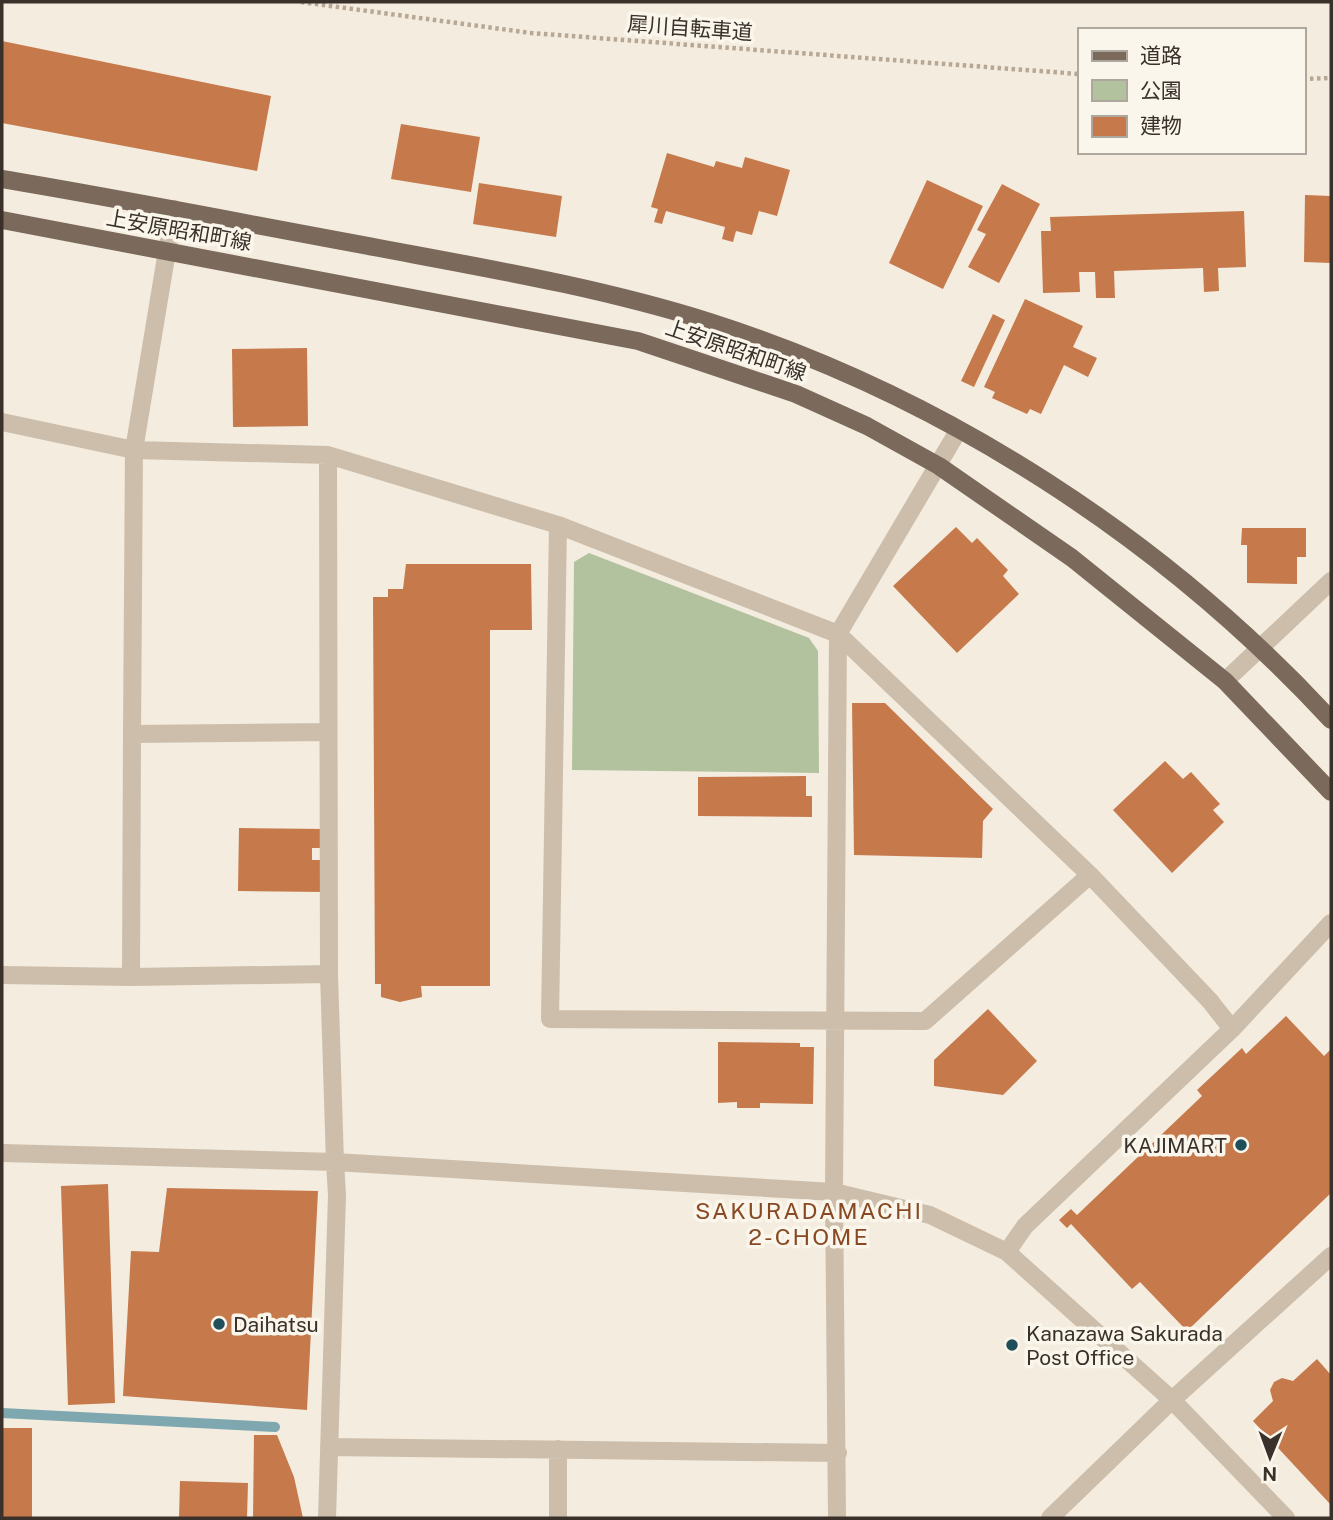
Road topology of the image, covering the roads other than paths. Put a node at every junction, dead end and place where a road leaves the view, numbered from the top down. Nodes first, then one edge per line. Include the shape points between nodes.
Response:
1 (2, 179) edge
2 (174, 209) junction
3 (2, 220) edge
4 (165, 250) junction
5 (2, 422) edge
6 (958, 431) junction
7 (134, 450) junction
8 (328, 455) junction
9 (939, 466) junction
10 (558, 525) junction
11 (1331, 581) edge
12 (838, 634) junction
13 (1259, 649) junction
14 (1225, 681) junction
15 (1331, 720) edge
16 (328, 733) junction
17 (132, 734) junction
18 (1331, 792) edge
19 (1090, 875) junction
20 (1331, 923) edge
21 (329, 974) junction
22 (2, 975) edge
23 (131, 977) junction
24 (835, 1022) junction
25 (1232, 1029) junction
26 (2, 1153) edge
27 (335, 1162) junction
28 (834, 1192) junction
29 (1007, 1252) junction
30 (1331, 1256) edge
31 (1172, 1400) junction
32 (329, 1447) junction
33 (558, 1449) junction
34 (838, 1453) junction
35 (327, 1518) edge
36 (558, 1518) edge
37 (838, 1518) edge
38 (1050, 1518) edge
39 (1286, 1518) edge

1 - 2 main road, 上安原昭和町線
2 - 4 street
2 - 6 main road, 上安原昭和町線 via 609,293 809,358
3 - 4 main road, 上安原昭和町線
4 - 7 street
4 - 9 main road, 上安原昭和町線 via 638,341 796,394
5 - 7 street
6 - 9 street
6 - 13 main road, 上安原昭和町線 via 1118,530
7 - 8 street
7 - 17 street
8 - 10 street
8 - 16 street
9 - 12 street
9 - 14 main road, 上安原昭和町線 via 1072,558
10 - 12 street
10 - 24 street via 550,1019
11 - 13 street
12 - 19 street
12 - 24 street
13 - 14 street
13 - 15 main road, 上安原昭和町線
14 - 18 main road, 上安原昭和町線
16 - 17 street
16 - 21 street
17 - 23 street
19 - 24 street via 925,1021
19 - 25 street
20 - 25 street
21 - 23 street
21 - 27 street
22 - 23 street
24 - 28 street
25 - 29 street via 1025,1226
26 - 27 street
27 - 28 street
27 - 32 street
28 - 29 street via 930,1215
28 - 34 street
29 - 31 street
30 - 31 street
31 - 38 street
31 - 39 street
32 - 33 street
32 - 35 street
33 - 34 street
33 - 36 street
34 - 37 street

